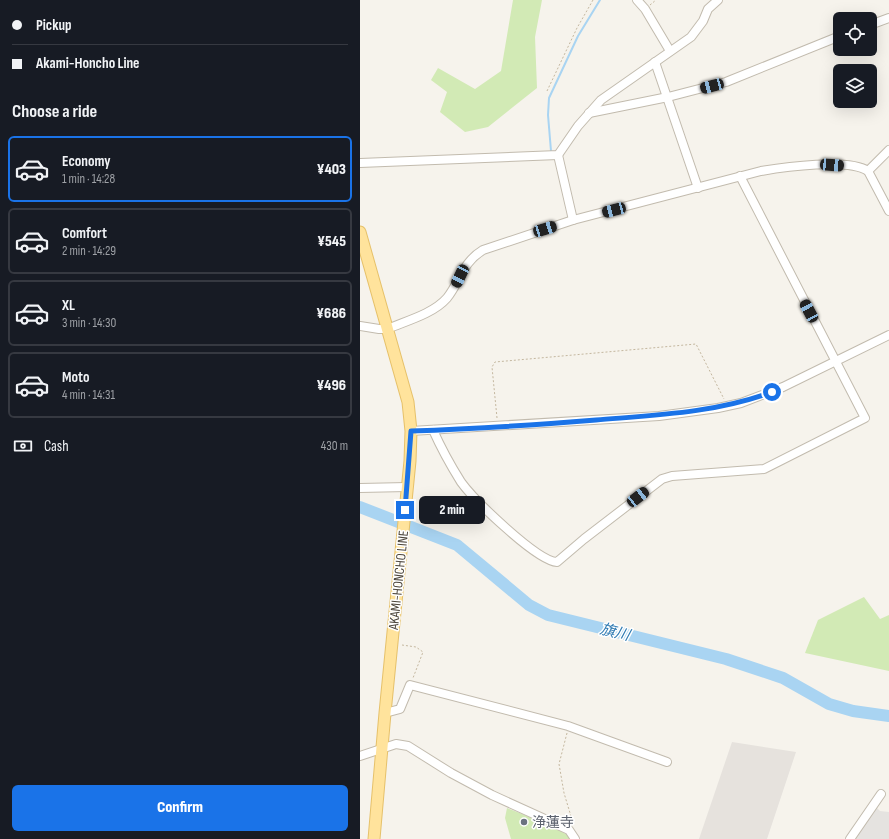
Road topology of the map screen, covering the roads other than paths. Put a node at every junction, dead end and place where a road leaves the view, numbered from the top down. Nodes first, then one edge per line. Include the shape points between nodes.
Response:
1 (637, 0) edge
2 (718, 0) edge
3 (889, 18) edge
4 (877, 22) edge
5 (833, 39) edge
6 (670, 51) junction
7 (655, 62) junction
8 (668, 97) junction
9 (590, 113) junction
10 (889, 150) edge
11 (558, 155) junction
12 (360, 163) edge
13 (868, 171) junction
14 (740, 176) junction
15 (698, 188) junction
16 (889, 211) edge
17 (573, 220) junction
18 (360, 232) edge
19 (360, 326) edge
20 (387, 329) junction
21 (889, 335) edge
22 (836, 362) junction
23 (433, 430) junction
24 (411, 431) junction
25 (360, 488) edge
26 (407, 491) junction
27 (385, 713) junction
28 (382, 747) junction
29 (360, 756) edge
30 (667, 762) dead end
31 (881, 794) dead end
32 (574, 837) edge
33 (374, 839) edge
34 (850, 839) edge

1 - 6 street via 646,9
2 - 6 street via 708,9 691,37
3 - 4 street
5 - 8 street via 726,82
6 - 7 street
7 - 8 street
7 - 9 street via 601,100
8 - 9 street
8 - 15 street
9 - 11 street
10 - 13 street
11 - 12 street
11 - 17 street
13 - 14 street via 863,168 832,165 788,167
13 - 16 street
14 - 15 street
14 - 22 street
15 - 17 street
17 - 20 street via 473,255 465,264 446,299 436,307
18 - 20 main road, AKAMI-HONCHO LINE
19 - 20 street
20 - 24 main road, AKAMI-HONCHO LINE via 404,387
21 - 22 street
22 - 23 street via 783,387 728,406 659,416
22 - 23 street via 865,418 764,469 672,476 662,479 557,562 550,562 533,551 467,490
23 - 24 street
24 - 26 main road, AKAMI-HONCHO LINE
25 - 26 street
26 - 27 main road, AKAMI-HONCHO LINE
27 - 28 main road, AKAMI-HONCHO LINE
27 - 30 street via 400,709 410,685 568,726
28 - 29 street
28 - 32 street via 396,744 408,746 492,795 569,830
28 - 33 main road, AKAMI-HONCHO LINE
31 - 34 street

